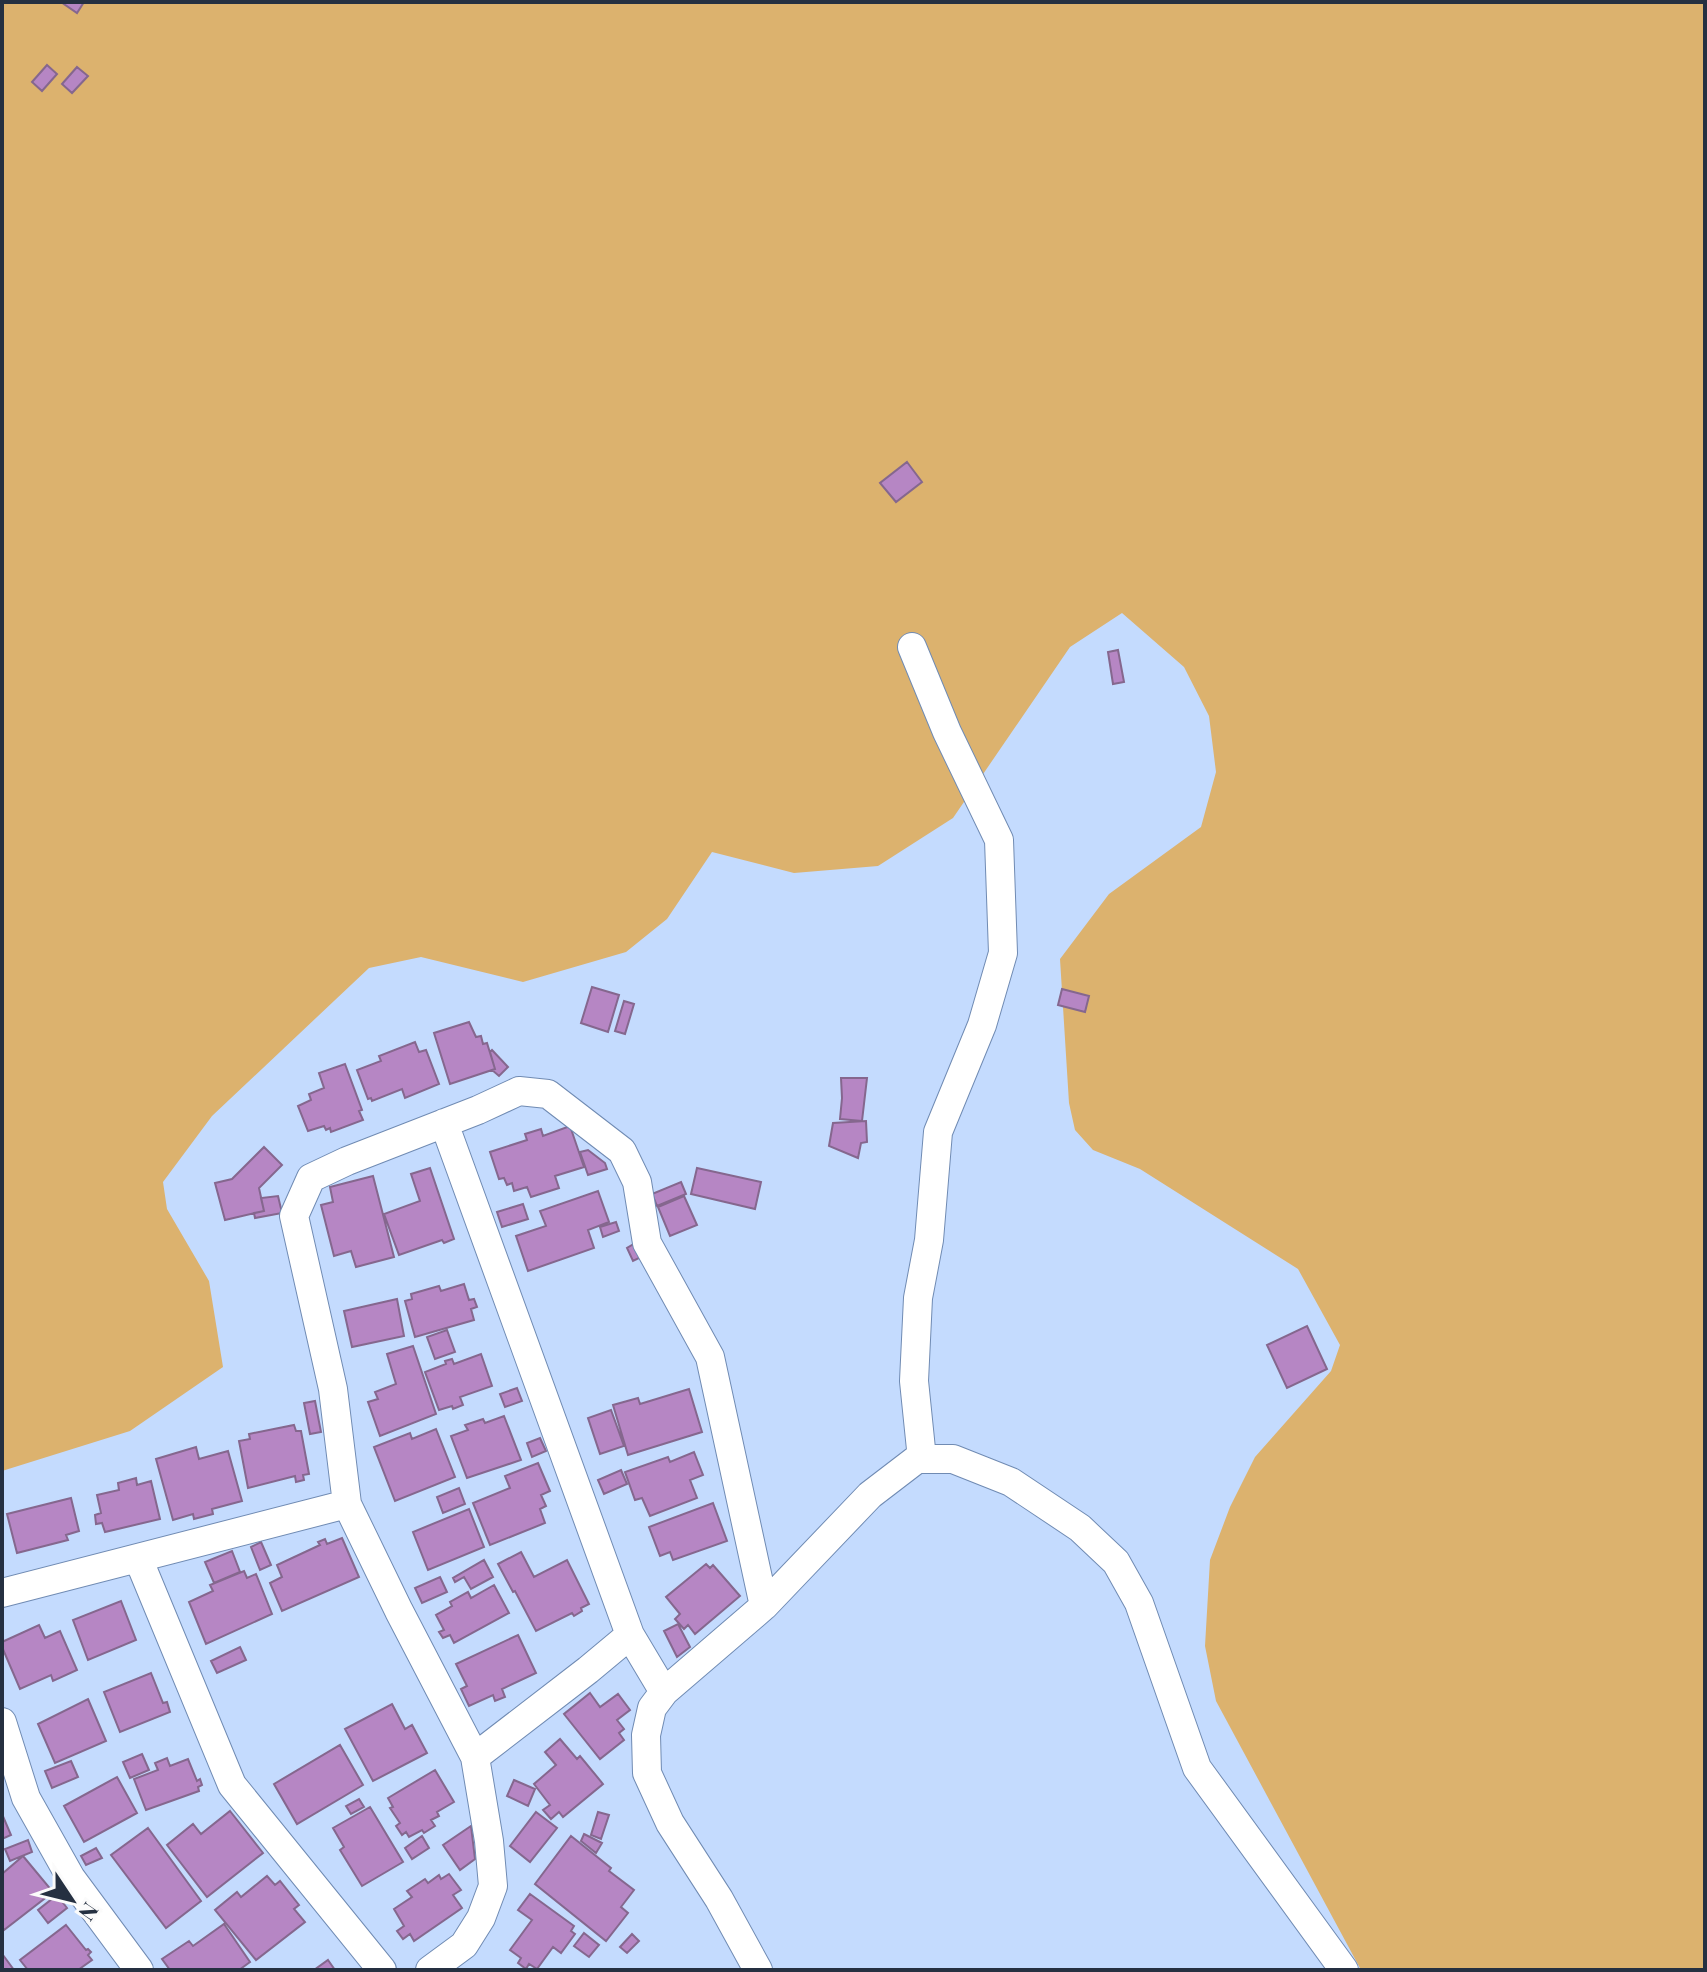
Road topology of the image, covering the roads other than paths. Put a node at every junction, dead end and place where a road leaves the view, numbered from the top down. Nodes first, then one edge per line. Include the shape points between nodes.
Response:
1 (912, 647) dead end
2 (444, 1123) junction
3 (922, 1459) junction
4 (347, 1504) junction
5 (138, 1558) junction
6 (2, 1593) edge
7 (764, 1606) junction
8 (630, 1635) junction
9 (664, 1692) junction
10 (2, 1722) edge
11 (475, 1757) junction
12 (139, 1970) edge
13 (382, 1970) edge
14 (430, 1970) edge
15 (758, 1970) edge
16 (1344, 1970) edge

1 - 3 street via 999,840 1003,953 982,1025 938,1132 918,1298 914,1381
2 - 4 street via 311,1178 294,1216 333,1389
2 - 7 street via 519,1091 548,1094 622,1151 637,1182 647,1243 710,1357
2 - 8 street
3 - 7 street via 870,1495
3 - 16 street via 953,1459 1011,1482 1080,1528 1116,1562 1139,1603 1197,1768
4 - 5 street
4 - 11 street
5 - 6 street
5 - 13 street via 232,1785
7 - 9 street
8 - 9 street
8 - 11 street
9 - 15 street via 652,1708 646,1735 647,1773 670,1823
10 - 12 street via 26,1798 71,1878
11 - 14 street via 493,1886 464,1945

